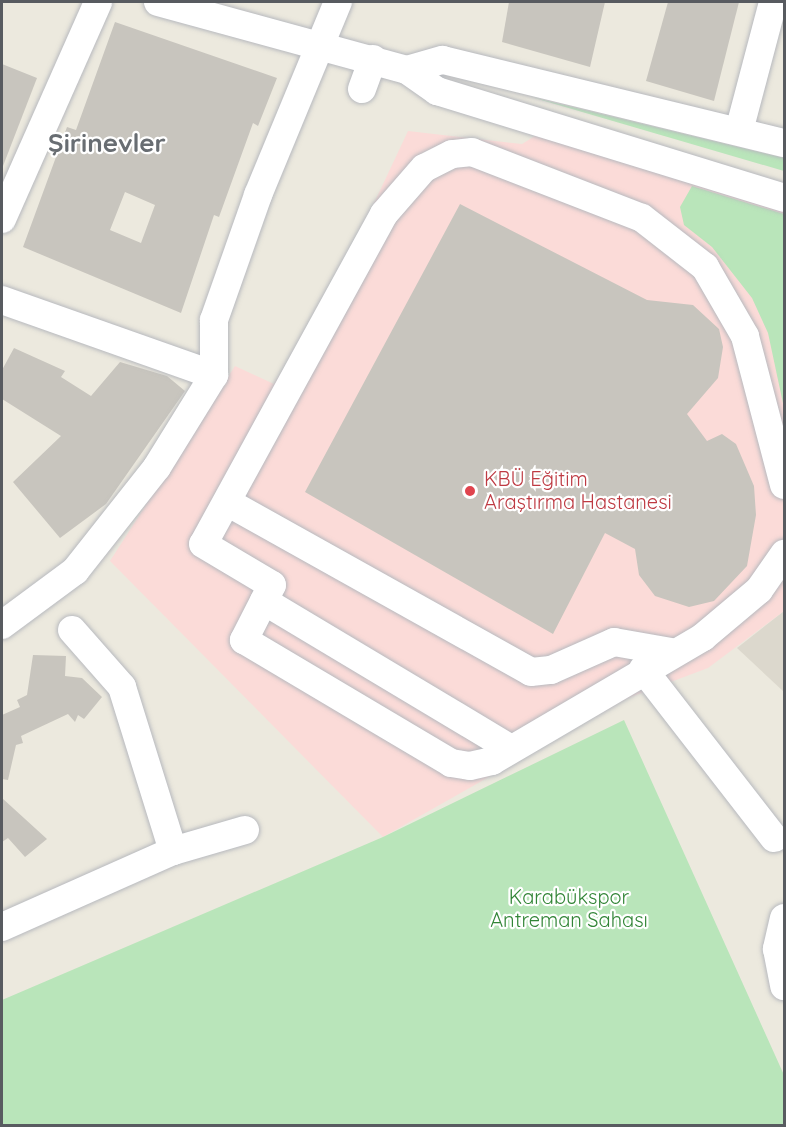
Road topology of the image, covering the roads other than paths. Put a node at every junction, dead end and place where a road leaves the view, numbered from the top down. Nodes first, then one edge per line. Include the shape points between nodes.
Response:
1 (98, 2) edge
2 (158, 2) edge
3 (338, 2) edge
4 (773, 2) edge
5 (317, 43) junction
6 (373, 60) junction
7 (407, 70) junction
8 (362, 89) dead end
9 (739, 132) junction
10 (784, 143) edge
11 (784, 198) edge
12 (2, 219) edge
13 (2, 300) edge
14 (214, 375) junction
15 (784, 485) edge
16 (227, 502) junction
17 (784, 554) edge
18 (264, 601) junction
19 (2, 625) edge
20 (72, 630) dead end
21 (671, 652) junction
22 (643, 669) junction
23 (511, 749) junction
24 (245, 830) dead end
25 (774, 838) dead end
26 (173, 851) junction
27 (784, 918) edge
28 (2, 927) edge
29 (784, 986) edge

1 - 12 street
2 - 5 street
3 - 5 street
4 - 9 street
5 - 6 street
5 - 14 street via 214,320
6 - 7 street
6 - 8 street
7 - 9 street via 443,60
7 - 11 street via 437,91
9 - 10 street
13 - 14 street
14 - 19 street via 157,466 75,571
15 - 16 street via 745,336 705,267 642,218 472,152 452,154 424,168 401,188
16 - 18 street via 203,544 272,585
16 - 21 street via 531,672 551,670 614,642
17 - 21 street via 734,614
18 - 23 street
18 - 23 street via 244,640 451,763 470,766
20 - 26 street via 122,687
21 - 22 street
22 - 23 street
22 - 25 street
24 - 26 street
26 - 28 street
27 - 29 street via 777,949

